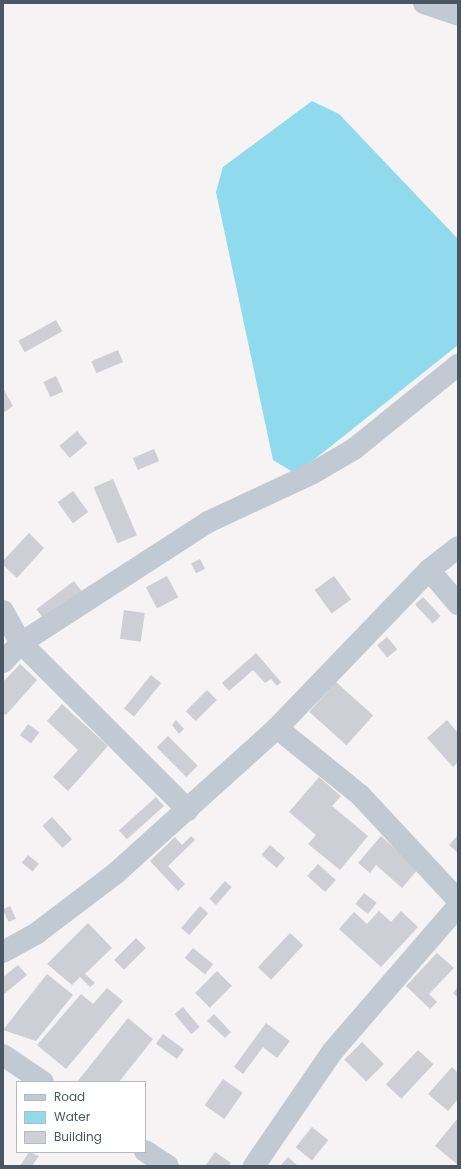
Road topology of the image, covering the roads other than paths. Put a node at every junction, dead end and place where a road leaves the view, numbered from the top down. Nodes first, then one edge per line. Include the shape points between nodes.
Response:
1 (424, 3) edge
2 (458, 15) edge
3 (458, 365) edge
4 (458, 548) edge
5 (429, 570) junction
6 (458, 604) edge
7 (3, 611) edge
8 (21, 643) junction
9 (3, 662) edge
10 (276, 728) junction
11 (188, 810) junction
12 (458, 900) edge
13 (458, 906) edge
14 (3, 952) edge
15 (3, 1055) edge
16 (42, 1081) edge
17 (146, 1151) edge
18 (168, 1166) edge
19 (254, 1166) edge

1 - 2 street
3 - 8 street via 354,449 313,473 208,522
4 - 5 street
5 - 6 street
5 - 10 street
7 - 8 street
8 - 9 street
8 - 11 street
10 - 11 street
10 - 12 street via 360,795
11 - 14 street via 116,872 37,933
13 - 19 street via 332,1052
15 - 16 street
17 - 18 street

